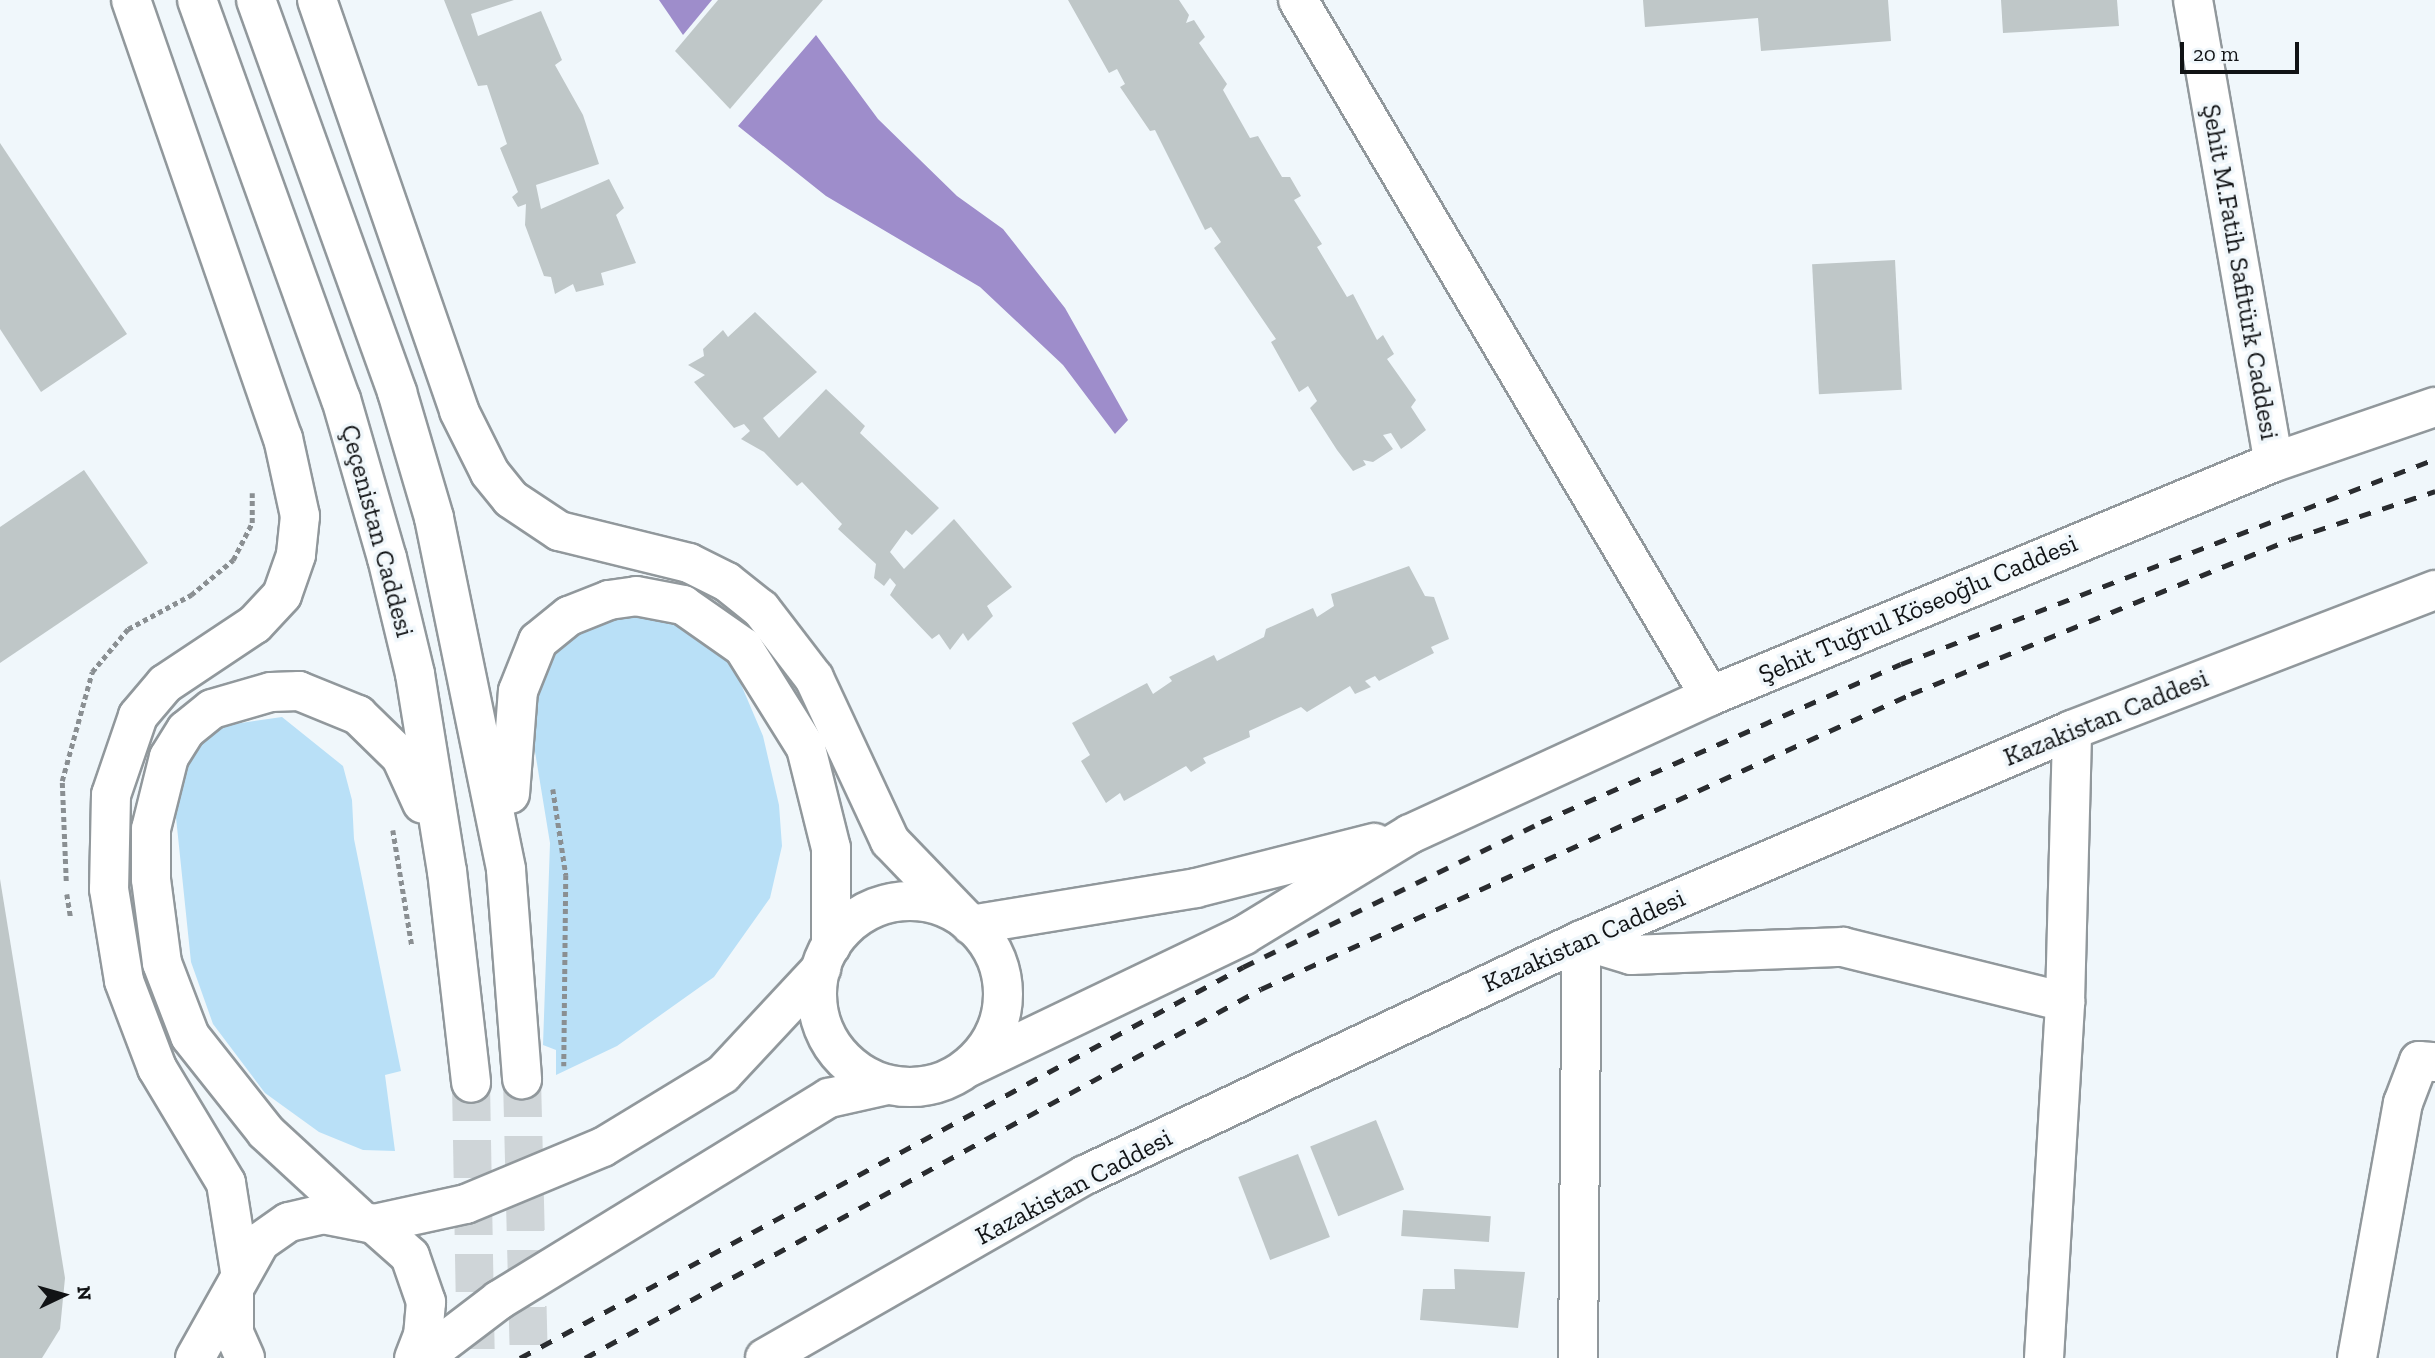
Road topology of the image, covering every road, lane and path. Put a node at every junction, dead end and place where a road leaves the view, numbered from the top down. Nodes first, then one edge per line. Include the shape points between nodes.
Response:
1 (131, 0) edge
2 (197, 0) edge
3 (256, 0) edge
4 (317, 0) edge
5 (1298, 0) edge
6 (2193, 0) edge
7 (2435, 407) edge
8 (2273, 462) junction
9 (2435, 590) edge
10 (1710, 696) junction
11 (2072, 730) junction
12 (551, 776) dead end
13 (390, 817) dead end
14 (1410, 834) junction
15 (506, 870) junction
16 (447, 871) junction
17 (968, 922) junction
18 (1582, 940) junction
19 (414, 956) dead end
20 (826, 958) junction
21 (2065, 1002) junction
22 (2435, 1062) edge
23 (969, 1067) junction
24 (564, 1078) dead end
25 (522, 1079) tunnel mouth
26 (471, 1083) tunnel mouth
27 (887, 1085) junction
28 (366, 1221) junction
29 (237, 1280) junction
30 (195, 1358) edge
31 (245, 1358) edge
32 (414, 1358) edge
33 (423, 1358) edge
34 (765, 1358) edge
35 (1578, 1358) edge
36 (2044, 1358) edge
37 (2357, 1358) edge

1 - 29 main road via 284,438 300,516 296,555 282,595 255,624 165,684 138,716 111,794 109,889 124,981 157,1068 226,1183
2 - 16 main road, Çeçenistan Caddesi via 366,479 415,674
3 - 15 main road via 397,392 434,518 484,737
4 - 17 main road via 459,411 490,473 511,499 559,531 689,563 727,582 761,609 814,678 890,841
5 - 10 main road
6 - 8 main road, Şehit M.Fatih Safitürk Caddesi
7 - 8 main road, Şehit Tuğrul Köseoğlu Caddesi
8 - 10 main road, Şehit Tuğrul Köseoğlu Caddesi
9 - 11 main road, Kazakistan Caddesi
10 - 14 main road, Şehit Tuğrul Köseoğlu Caddesi
11 - 18 main road, Kazakistan Caddesi
11 - 21 main road
12 - 24 path via 566,875
13 - 19 path
14 - 17 main road via 1196,888
14 - 23 main road via 1244,935
15 - 20 main road via 513,722 527,661 552,627 586,607 636,596 659,599 706,616 743,647 806,747 831,848
15 - 25 main road
16 - 26 main road, Çeçenistan Caddesi
16 - 28 main road via 401,757 378,731 330,700 299,691 242,698 194,723 169,757 151,829 151,879 162,963 174,1004 237,1101 297,1165
17 - 20 main road via 927,903 885,904 860,915
17 - 23 main road via 995,956 1003,1004 997,1028
18 - 21 main road via 1631,955 1843,947
18 - 34 main road, Kazakistan Caddesi via 1085,1175
18 - 35 main road
20 - 27 main road via 818,1010 826,1035 851,1066
20 - 28 main road via 723,1074 603,1147 466,1204
21 - 36 main road
22 - 37 main road via 2418,1061 2403,1103
23 - 27 main road via 942,1082 913,1088
27 - 33 main road via 829,1098 499,1300
28 - 29 main road via 323,1214 289,1222 260,1242
28 - 32 main road via 410,1256 423,1286 426,1319
29 - 30 main road
29 - 31 main road via 234,1333

